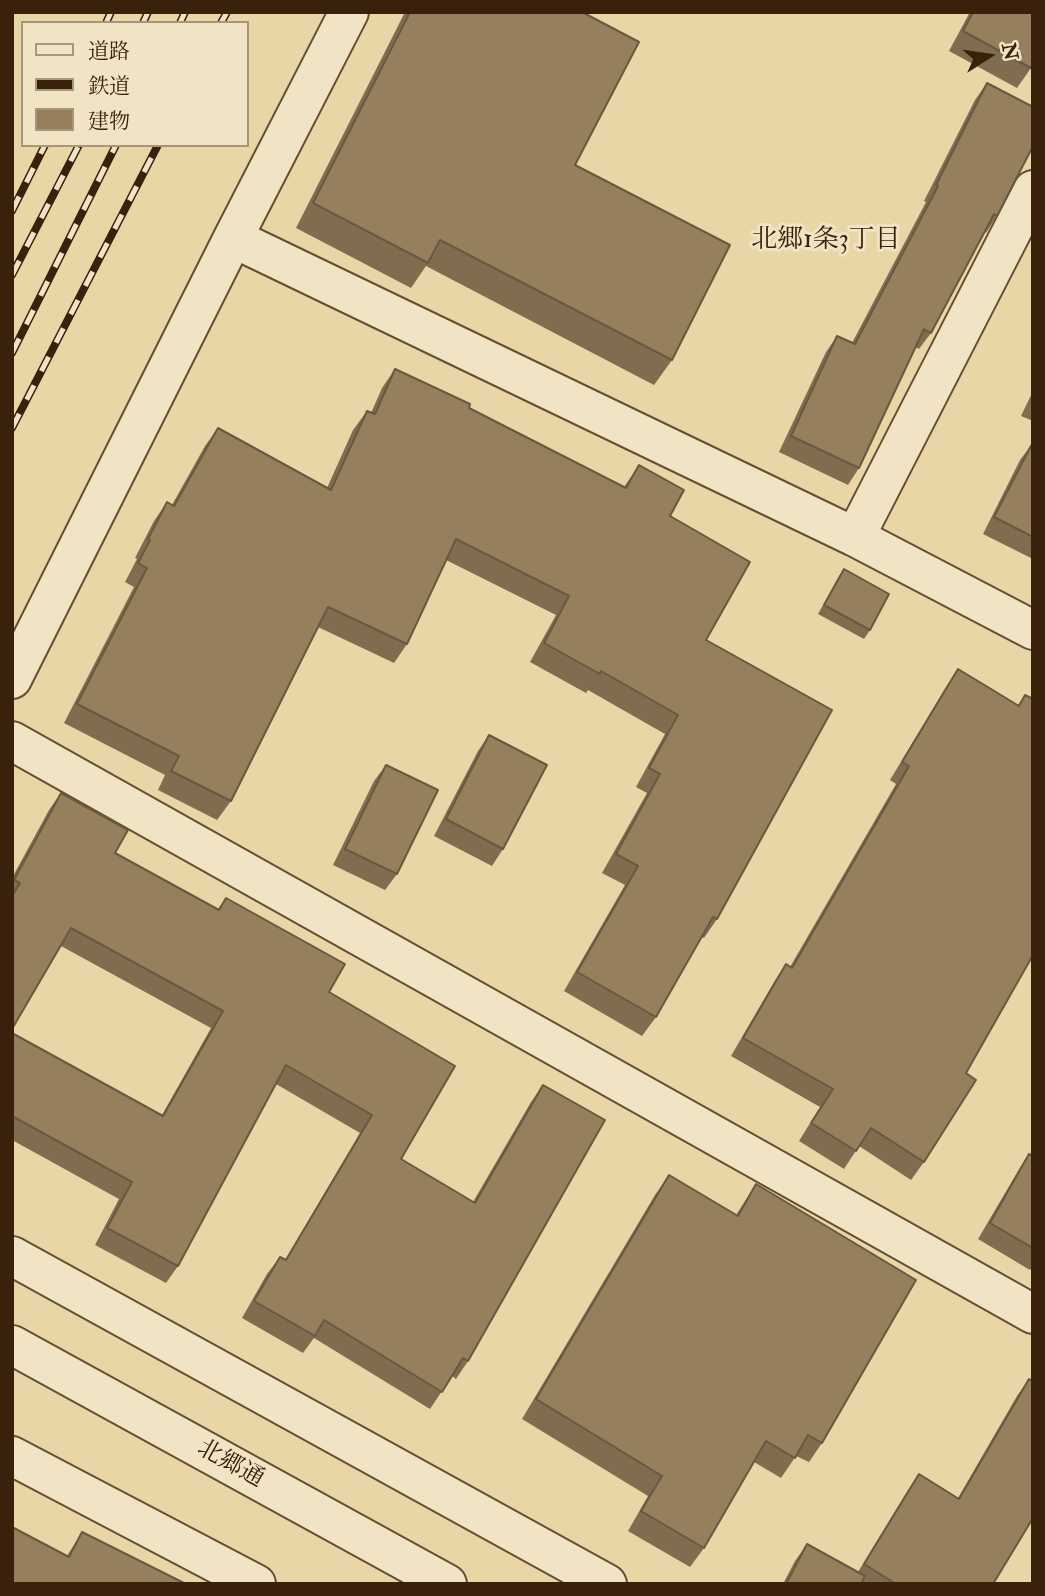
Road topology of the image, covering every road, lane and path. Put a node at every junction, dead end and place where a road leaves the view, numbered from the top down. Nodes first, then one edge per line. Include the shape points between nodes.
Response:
1 (349, 12) edge
2 (1033, 190) edge
3 (233, 238) junction
4 (855, 537) junction
5 (1033, 630) edge
6 (12, 679) edge
7 (12, 740) edge
8 (12, 1256) edge
9 (1033, 1314) edge
10 (12, 1345) edge
11 (12, 1456) edge
12 (256, 1584) edge
13 (447, 1584) edge
14 (607, 1584) edge

1 - 3 street
2 - 4 street
3 - 4 street
3 - 6 street
4 - 5 street
7 - 9 street
8 - 14 street
10 - 13 street, 北郷通
11 - 12 street

